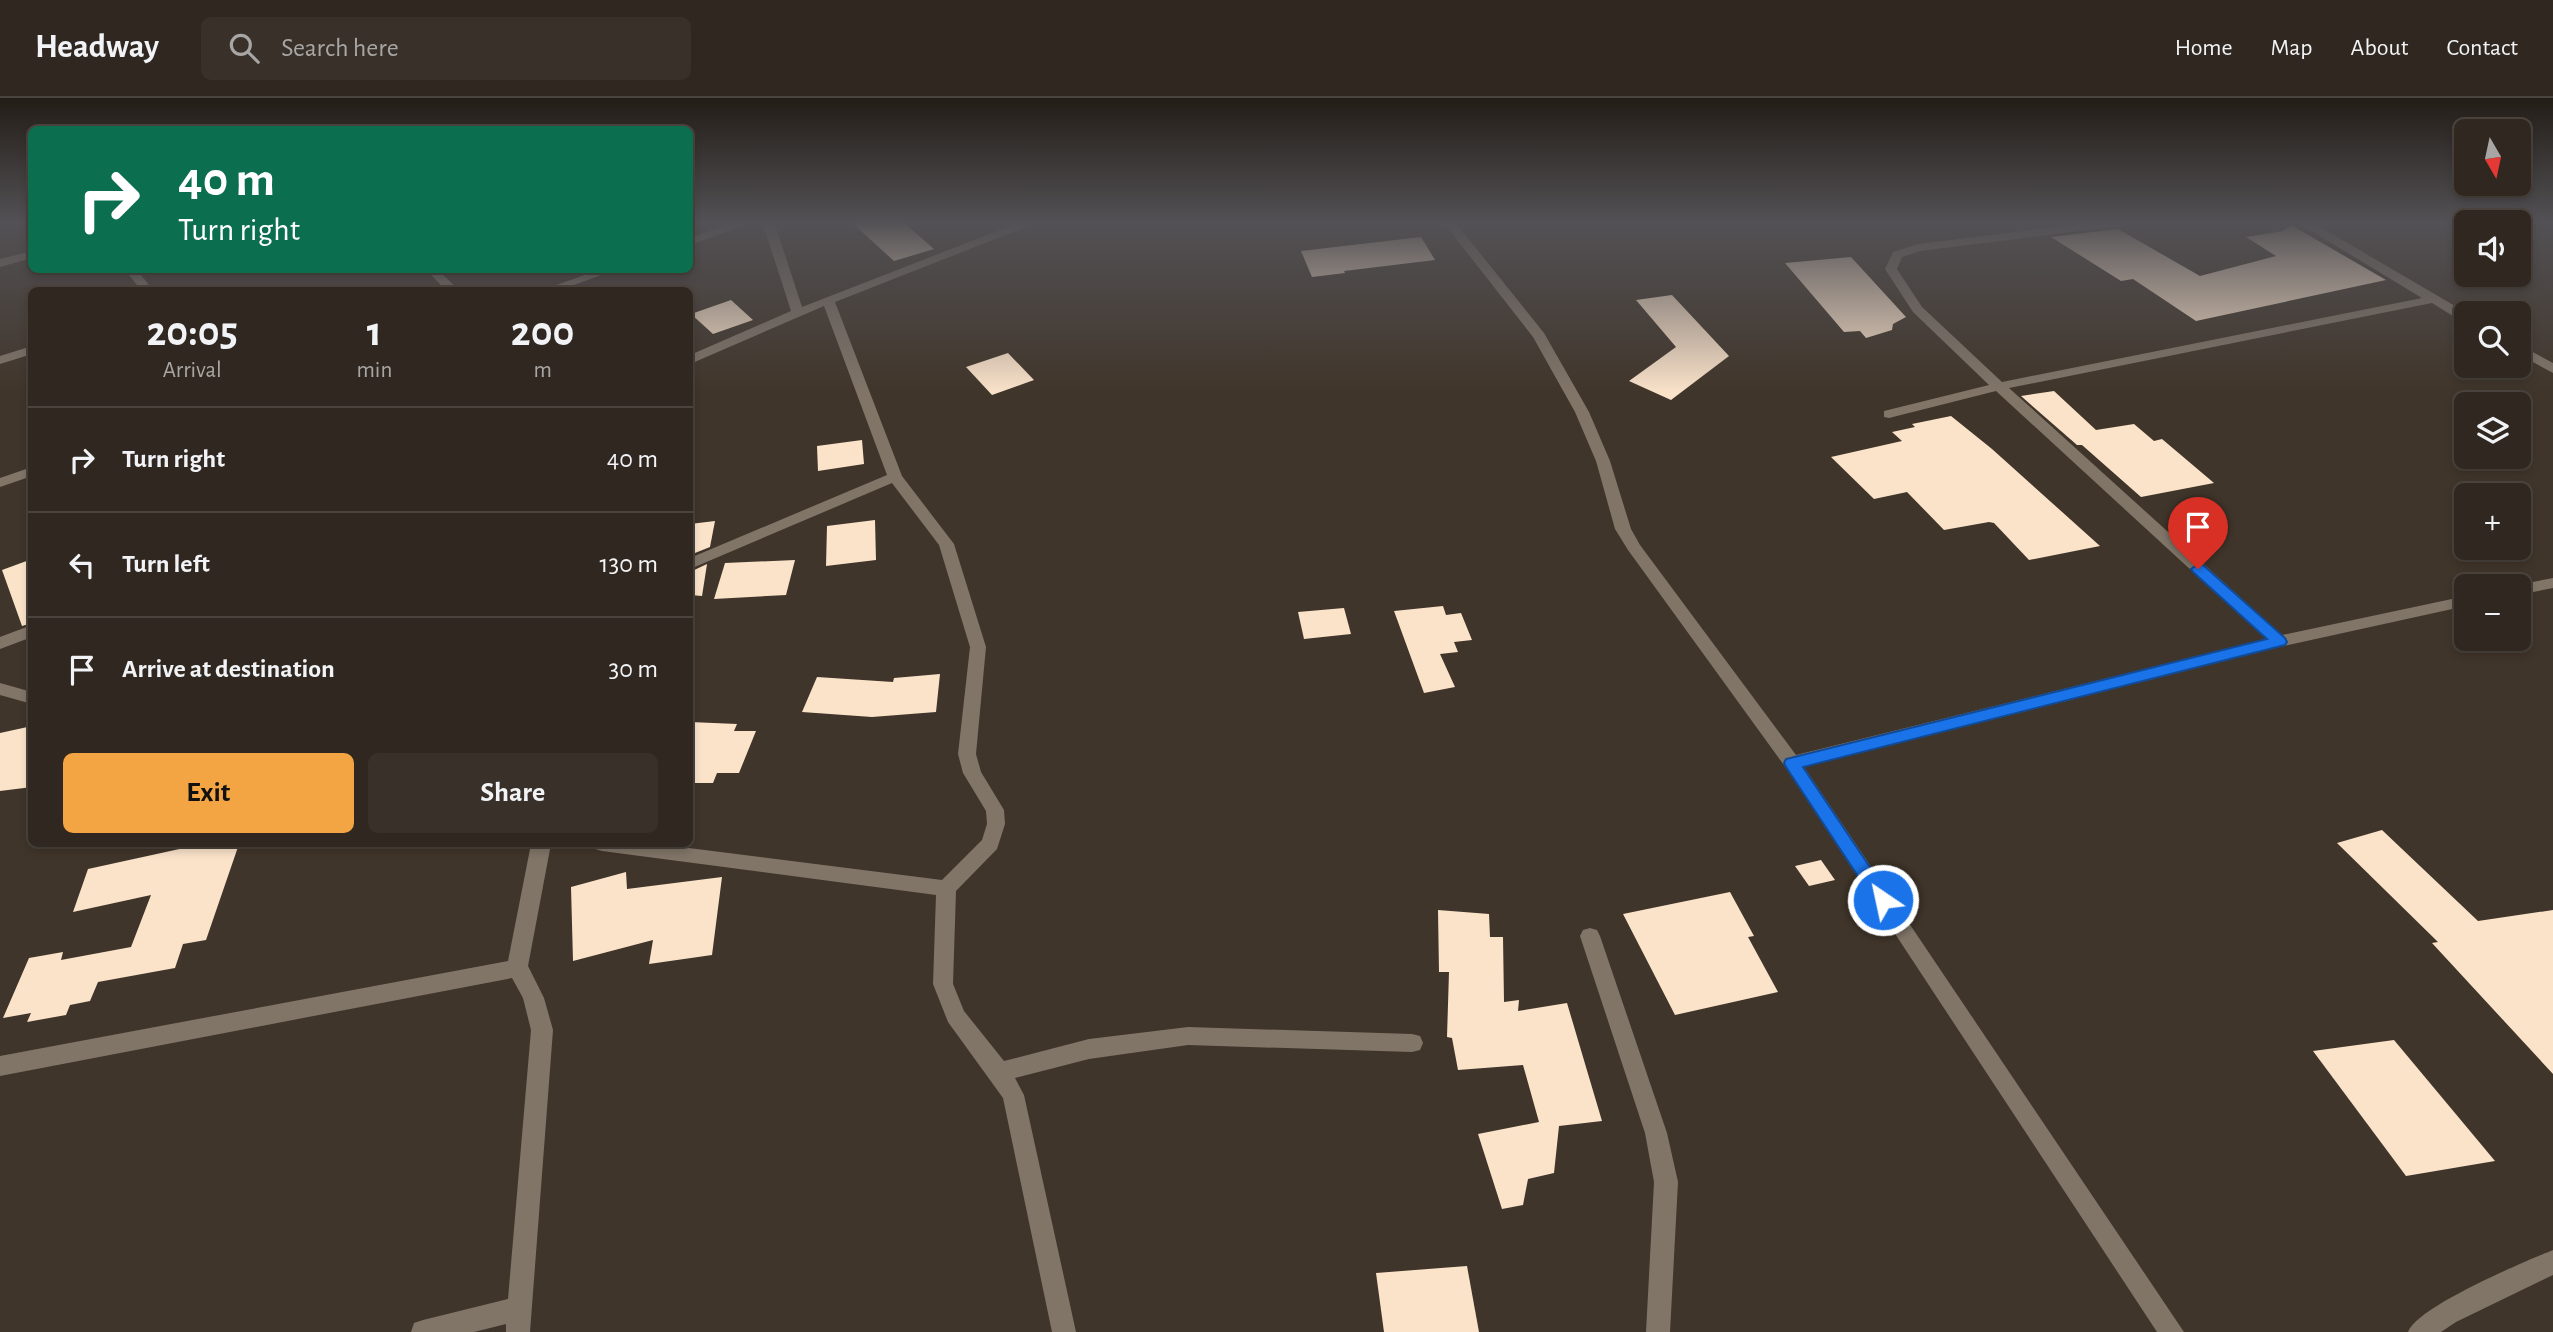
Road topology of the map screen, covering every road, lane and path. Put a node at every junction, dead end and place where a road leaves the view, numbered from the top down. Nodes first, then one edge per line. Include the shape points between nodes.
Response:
1 (583, 279) edge
2 (787, 279) edge
3 (884, 279) edge
4 (1495, 279) edge
5 (1897, 279) edge
6 (2399, 279) edge
7 (558, 287) edge
8 (2434, 299) junction
9 (828, 300) junction
10 (2454, 311) edge
11 (798, 313) junction
12 (28, 351) edge
13 (2531, 356) edge
14 (693, 359) edge
15 (0, 360) edge
16 (2553, 369) edge
17 (1996, 387) junction
18 (1889, 414) dead end
19 (28, 472) edge
20 (895, 477) junction
21 (0, 483) edge
22 (693, 563) edge
23 (2553, 583) edge
24 (2531, 587) edge
25 (2454, 604) edge
26 (28, 632) edge
27 (2279, 642) junction
28 (0, 643) edge
29 (0, 689) edge
30 (28, 697) edge
31 (1792, 763) junction
32 (540, 847) edge
33 (625, 847) edge
34 (946, 888) junction
35 (1590, 936) dead end
36 (517, 968) junction
37 (1412, 1043) dead end
38 (0, 1066) edge
39 (999, 1072) junction
40 (2553, 1262) edge
41 (518, 1321) edge
42 (423, 1332) edge
43 (1064, 1332) edge
44 (1658, 1332) edge
45 (2172, 1332) edge
46 (2420, 1332) edge

1 - 7 street
2 - 11 street
3 - 9 street
4 - 31 street via 1539,336 1582,412 1633,547
5 - 17 street via 1917,309
6 - 8 street
8 - 10 street
8 - 17 street
9 - 11 street
9 - 20 street
11 - 14 street
12 - 15 street
13 - 16 street
17 - 18 street
17 - 27 street
19 - 21 street
20 - 22 street
20 - 34 street via 946,544 978,647 967,754 972,773 995,810 996,824 990,844
23 - 24 street
25 - 27 street
26 - 28 street
27 - 31 street
29 - 30 street
31 - 45 street
32 - 36 street
33 - 34 street
34 - 39 street via 943,984 955,1016
35 - 44 street via 1657,1133 1667,1182
36 - 38 street
36 - 41 street via 527,981 542,1030
37 - 39 street via 1188,1036 1089,1048
39 - 43 street via 1013,1095
40 - 46 street via 2447,1312
41 - 42 street

